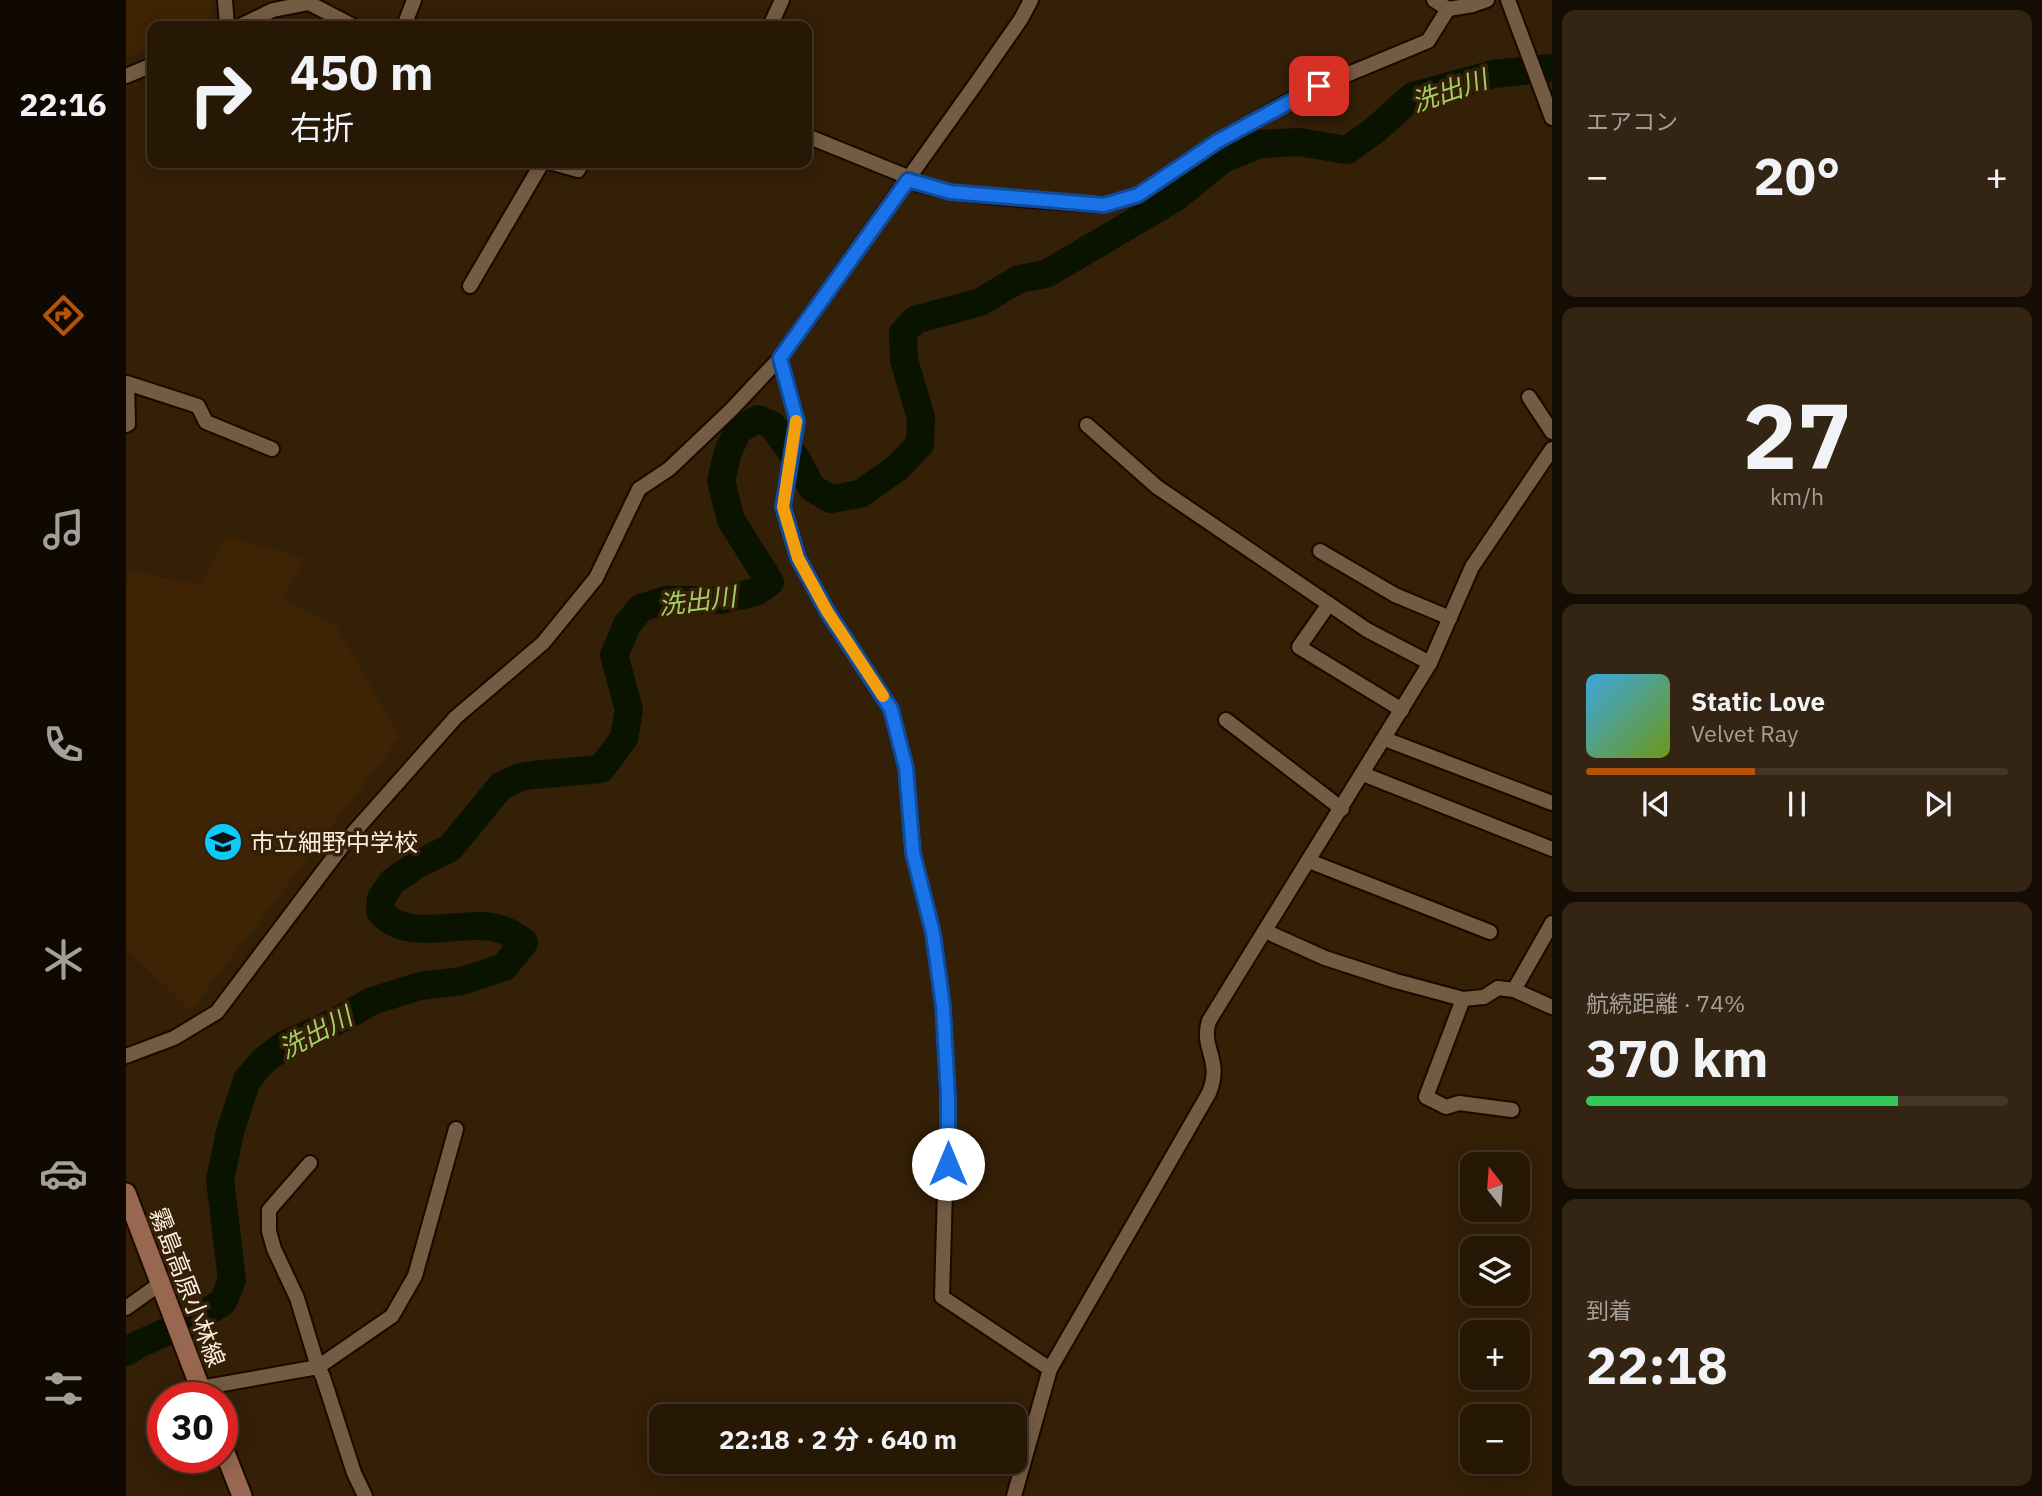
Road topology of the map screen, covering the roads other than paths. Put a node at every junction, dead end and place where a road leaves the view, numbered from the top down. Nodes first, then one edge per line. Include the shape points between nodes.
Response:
1 (225, 0) edge
2 (414, 0) edge
3 (782, 0) edge
4 (1031, 0) edge
5 (1434, 0) edge
6 (1488, 0) edge
7 (1508, 0) edge
8 (1448, 9) junction
9 (227, 21) edge
10 (250, 21) edge
11 (344, 21) edge
12 (406, 21) edge
13 (772, 21) edge
14 (147, 67) edge
15 (126, 76) edge
16 (1552, 118) edge
17 (812, 138) edge
18 (539, 168) edge
19 (908, 180) junction
20 (470, 286) dead end
21 (780, 358) junction
22 (1529, 397) dead end
23 (126, 425) edge
24 (1087, 425) dead end
25 (1552, 432) edge
26 (272, 449) dead end
27 (1552, 449) edge
28 (1320, 551) dead end
29 (1329, 604) junction
30 (1450, 618) junction
31 (1430, 663) junction
32 (1402, 710) junction
33 (1226, 720) dead end
34 (1385, 738) junction
35 (1363, 774) junction
36 (1552, 803) edge
37 (1342, 809) junction
38 (1552, 849) edge
39 (1309, 861) junction
40 (1552, 923) edge
41 (1265, 931) junction
42 (1490, 932) dead end
43 (1514, 990) junction
44 (1463, 999) junction
45 (1552, 1007) edge
46 (126, 1056) edge
47 (1512, 1110) dead end
48 (456, 1129) dead end
49 (310, 1163) dead end
50 (126, 1193) edge
51 (163, 1288) junction
52 (126, 1308) edge
53 (318, 1367) junction
54 (1050, 1369) junction
55 (198, 1382) edge
56 (238, 1383) edge
57 (233, 1473) edge
58 (242, 1496) edge
59 (365, 1496) edge
60 (1014, 1496) edge

1 - 9 street
2 - 12 street
3 - 13 street
4 - 19 street
5 - 8 street
6 - 8 street
7 - 16 street
8 - 19 street via 1428,41 1303,93 1218,141 1138,195 1104,205 950,192
10 - 11 street via 273,10 309,4
14 - 15 street
17 - 19 street
18 - 20 street
19 - 21 street
21 - 46 street via 678,461 639,489 596,578 543,643 456,717 346,841 217,1012 174,1038
21 - 54 street via 797,421 783,507 798,558 891,709 906,768 913,853 933,933 943,1006 948,1110 942,1297
22 - 25 street
23 - 26 street via 127,383 198,406 206,422
24 - 29 street via 1157,488
27 - 30 street via 1472,567
28 - 30 street via 1395,595
29 - 31 street
29 - 32 street via 1299,647
30 - 31 street
31 - 32 street
32 - 34 street
33 - 37 street
34 - 35 street
34 - 36 street
35 - 37 street
35 - 38 street
37 - 39 street
39 - 41 street
39 - 42 street
40 - 43 street
41 - 44 street via 1325,958
41 - 54 street via 1209,1021 1205,1033 1215,1071 1209,1093
43 - 44 street via 1498,988 1484,997
43 - 45 street
44 - 47 street via 1426,1097 1446,1107 1459,1103
48 - 53 street via 415,1276 392,1316
49 - 53 street via 269,1210 269,1231 297,1298
50 - 51 main road, 霧島高原小林線
51 - 52 street
51 - 55 main road, 霧島高原小林線
53 - 56 street
53 - 59 street
54 - 60 street
57 - 58 main road

